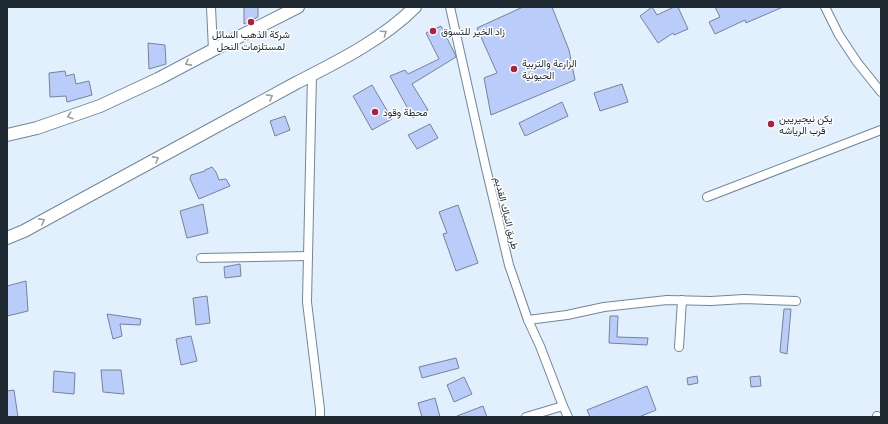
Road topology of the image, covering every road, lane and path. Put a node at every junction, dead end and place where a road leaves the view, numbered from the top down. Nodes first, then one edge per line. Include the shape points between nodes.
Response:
1 (211, 7) edge
2 (298, 7) edge
3 (415, 7) edge
4 (450, 7) edge
5 (825, 7) edge
6 (213, 50) junction
7 (312, 74) junction
8 (881, 92) edge
9 (881, 130) edge
10 (7, 135) edge
11 (707, 197) dead end
12 (7, 238) edge
13 (308, 256) junction
14 (200, 258) dead end
15 (682, 300) junction
16 (796, 300) dead end
17 (528, 320) junction
18 (679, 347) dead end
19 (563, 406) junction
20 (320, 417) edge
21 (526, 417) edge
22 (568, 417) edge

1 - 6 street
2 - 6 highway
7 -> 3 highway via 380,36
4 - 17 street, طريق النباك القديم via 509,265
5 - 8 street via 839,36
6 -> 10 highway via 100,106 37,128
12 -> 7 highway
7 - 13 street
9 - 11 street
13 - 14 street
13 - 20 street via 307,302
15 - 16 street
15 - 17 street via 604,307
15 - 18 street
17 - 19 street, طريق النباك القديم
19 - 21 street
19 - 22 street, طريق النباك القديم

